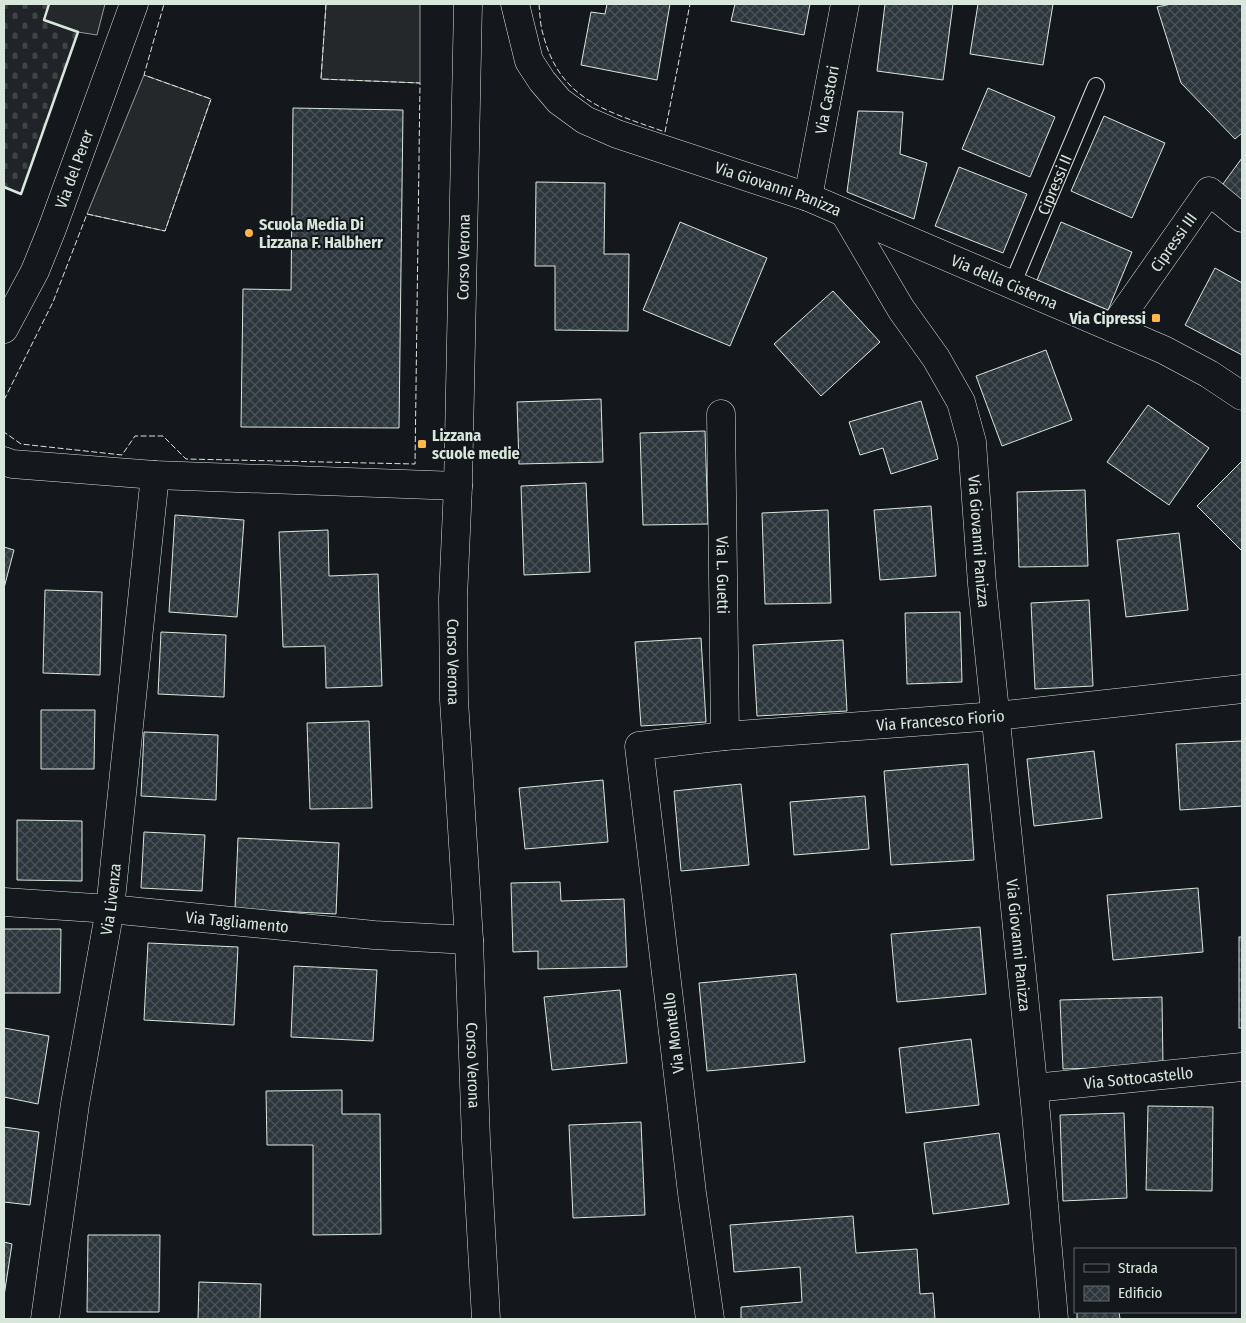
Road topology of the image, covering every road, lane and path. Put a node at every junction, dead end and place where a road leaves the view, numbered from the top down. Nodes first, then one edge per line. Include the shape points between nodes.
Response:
1 (134, 4) edge
2 (468, 4) edge
3 (515, 4) edge
4 (845, 4) edge
5 (1096, 86) dead end
6 (808, 197) junction
7 (845, 214) junction
8 (1242, 218) edge
9 (1012, 285) junction
10 (1113, 328) junction
11 (4, 329) edge
12 (1242, 396) edge
13 (722, 414) dead end
14 (4, 461) edge
15 (154, 475) junction
16 (458, 486) junction
17 (1242, 689) edge
18 (996, 716) junction
19 (725, 736) junction
20 (639, 746) joint
21 (4, 902) edge
22 (110, 909) junction
23 (469, 940) junction
24 (1242, 1067) edge
25 (1034, 1088) junction
26 (45, 1319) edge
27 (486, 1319) edge
28 (710, 1319) edge
29 (1054, 1319) edge

1 - 11 street, Via del Perer via 52,229 35,271
2 - 16 street, Corso Verona
3 - 6 street, Via Giovanni Panizza via 529,61 559,101 586,120 617,134
4 - 6 street, Via Castori
5 - 9 lane, Cipressi II
6 - 7 street, Via Giovanni Panizza
7 - 9 street, Via della Cisterna
7 - 18 street, Via Giovanni Panizza via 896,302 936,358 961,402 972,442
8 - 10 street, Cipressi III via 1209,191
9 - 10 street, Via della Cisterna
10 - 12 street, Via della Cisterna via 1202,370
13 - 19 street, Via L. Guetti
14 - 15 street
15 - 16 street
15 - 22 street, Via Livenza
16 - 23 street, Corso Verona via 453,598 454,700
17 - 18 street, Via Francesco Fiorio
18 - 19 street, Via Francesco Fiorio
18 - 25 street, Via Giovanni Panizza
19 - 20 street, Via Francesco Fiorio
20 - 28 street, Via Montello
21 - 22 street, Via Tagliamento
22 - 23 street, Via Tagliamento via 374,935
22 - 26 street, Via Livenza via 75,1104
23 - 27 street, Corso Verona
24 - 25 street, Via Sottocastello
25 - 29 street, Via Giovanni Panizza

